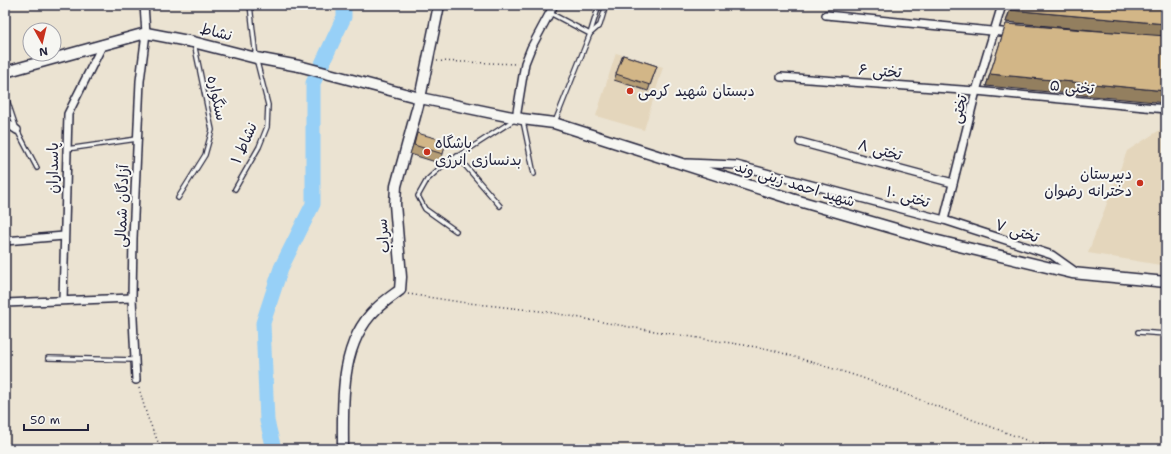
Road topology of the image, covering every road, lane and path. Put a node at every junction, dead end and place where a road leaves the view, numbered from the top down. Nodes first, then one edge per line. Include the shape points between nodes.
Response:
1 (144, 5) edge
2 (250, 5) edge
3 (439, 5) edge
4 (553, 5) edge
5 (599, 5) edge
6 (606, 5) edge
7 (1002, 5) edge
8 (550, 13) junction
9 (826, 15) dead end
10 (995, 31) junction
11 (146, 33) junction
12 (1018, 33) edge
13 (590, 34) junction
14 (193, 42) junction
15 (103, 44) junction
16 (256, 58) junction
17 (427, 61) junction
18 (525, 65) junction
19 (5, 72) edge
20 (781, 77) dead end
21 (976, 91) junction
22 (5, 94) edge
23 (420, 98) junction
24 (1166, 109) edge
25 (519, 119) junction
26 (5, 122) edge
27 (554, 123) junction
28 (17, 130) junction
29 (137, 139) junction
30 (800, 142) dead end
31 (66, 149) junction
32 (456, 156) junction
33 (677, 162) junction
34 (37, 168) dead end
35 (534, 174) dead end
36 (953, 183) junction
37 (235, 189) dead end
38 (178, 198) dead end
39 (500, 206) dead end
40 (944, 220) junction
41 (456, 231) dead end
42 (64, 236) junction
43 (5, 241) edge
44 (1079, 273) junction
45 (1166, 282) edge
46 (397, 292) junction
47 (132, 298) junction
48 (63, 300) junction
49 (5, 303) edge
50 (1138, 332) dead end
51 (1166, 334) edge
52 (48, 358) dead end
53 (135, 360) junction
54 (136, 380) joint
55 (161, 449) edge
56 (343, 449) edge
57 (1055, 449) edge

1 - 11 street, آزادگان شمالی
2 - 16 lane, نشاط ۱
3 - 17 main road, سراب
4 - 8 street
5 - 13 lane
6 - 13 lane via 600,25
7 - 10 street, تختی
8 - 13 lane
8 - 18 street
9 - 10 street
10 - 12 street
10 - 21 street, تختی
11 - 14 main road, نشاط
11 - 15 main road, نشاط
11 - 29 street, آزادگان شمالی
13 - 27 lane
14 - 16 main road, نشاط
14 - 38 lane, سنگواره via 212,130 204,155
15 - 19 main road, نشاط
15 - 31 street, پاسداران via 68,114
16 - 23 main road, نشاط via 299,66
16 - 37 lane, نشاط ۱ via 268,106 267,127 259,147
17 - 18 path
17 - 23 main road, سراب
18 - 25 street
20 - 21 street, تختی ۶
21 - 24 street, تختی ۵
21 - 36 street, تختی
22 - 28 lane
23 - 25 main road, شهید احمد زینی وند
23 - 46 main road, سراب via 396,186 401,277 400,290
25 - 27 main road, شهید احمد زینی وند
25 - 32 lane
25 - 35 lane
26 - 28 street
27 - 33 main road, شهید احمد زینی وند
28 - 34 lane
29 - 31 lane
29 - 47 street, آزادگان شمالی
30 - 36 street, تختی ۸
31 - 42 street, پاسداران
32 - 39 lane
32 - 41 lane via 427,180 418,196 425,209
33 - 40 street, تختی ۱۰ via 736,165
33 - 44 main road, شهید احمد زینی وند via 792,199 934,240
36 - 40 street, تختی
40 - 44 street, تختی ۷ via 1052,255
42 - 43 street
42 - 48 street, پاسداران
44 - 45 main road, شهید احمد زینی وند
46 - 56 main road via 375,310 361,328 349,357 343,389
46 - 57 path via 548,312 769,349 860,377
47 - 48 street
47 - 53 street, آزادگان شمالی
48 - 49 street
50 - 51 lane
52 - 53 lane
53 - 54 street, آزادگان شمالی
54 - 55 path

